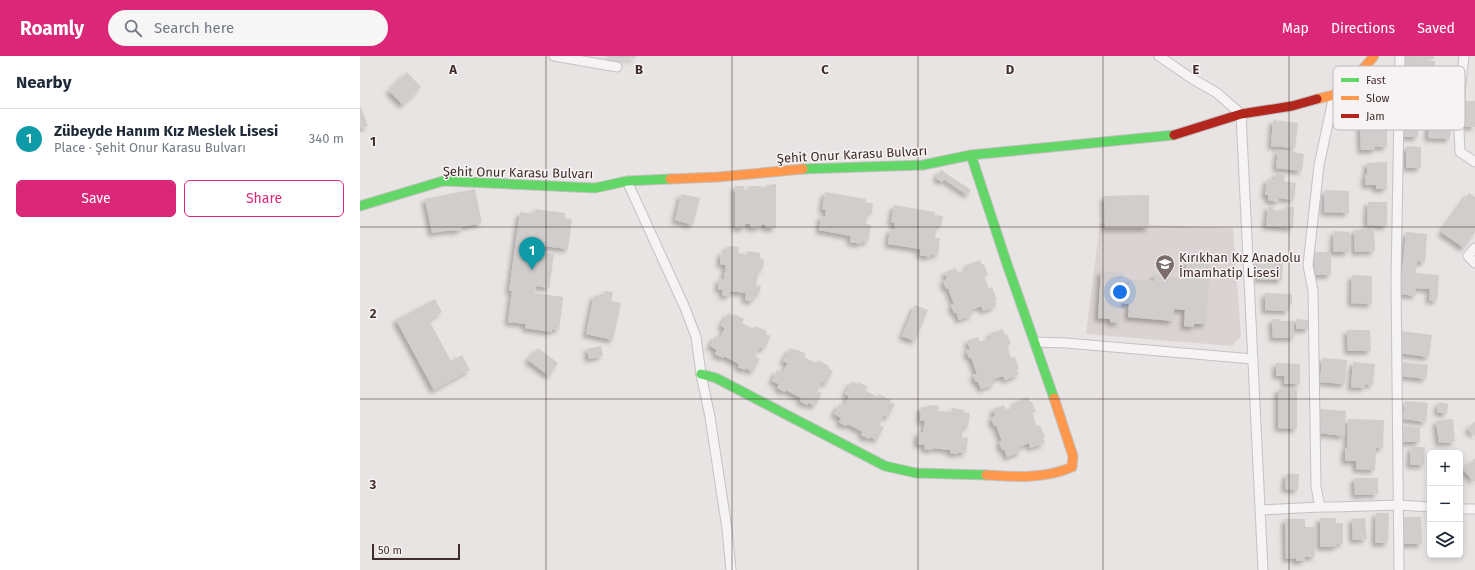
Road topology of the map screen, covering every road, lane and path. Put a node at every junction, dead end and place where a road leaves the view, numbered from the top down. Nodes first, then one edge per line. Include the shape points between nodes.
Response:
1 (554, 56) edge
2 (1159, 56) edge
3 (1374, 56) edge
4 (1400, 56) edge
5 (1464, 56) edge
6 (1366, 66) edge
7 (1400, 66) edge
8 (1463, 66) edge
9 (617, 67) dead end
10 (1333, 95) edge
11 (1333, 100) edge
12 (1241, 114) junction
13 (1399, 130) edge
14 (1459, 130) edge
15 (971, 155) junction
16 (1475, 162) edge
17 (627, 182) junction
18 (360, 206) edge
19 (1475, 248) edge
20 (1475, 263) edge
21 (1034, 342) junction
22 (1253, 359) junction
23 (701, 374) junction
24 (1399, 505) junction
25 (1320, 507) junction
26 (1427, 507) edge
27 (1463, 509) edge
28 (1475, 509) edge
29 (1261, 510) junction
30 (731, 570) edge
31 (1263, 570) edge
32 (1399, 570) edge

1 - 9 street
2 - 12 street via 1217,93
3 - 6 street, Şehit Onur Karasu Bulvarı
4 - 7 street
5 - 8 street
10 - 12 street, Şehit Onur Karasu Bulvarı via 1292,106
11 - 25 street via 1319,165 1308,265 1313,291 1316,487
12 - 15 street, Şehit Onur Karasu Bulvarı via 1174,135
12 - 22 street
13 - 24 street via 1396,280
14 - 16 street via 1460,152
15 - 17 street, Şehit Onur Karasu Bulvarı via 923,165 789,170
15 - 21 street
17 - 18 street, Şehit Onur Karasu Bulvarı via 594,188 443,181
17 - 23 street via 696,337
19 - 20 street via 1468,256
21 - 22 street
21 - 23 street via 1066,432 1073,456 1072,467 1063,472 1020,478 978,474 940,475 894,469 864,456 716,378
22 - 29 street
23 - 30 street via 710,417
24 - 25 street
24 - 26 street
24 - 32 street
25 - 29 street
27 - 28 street
29 - 31 street

